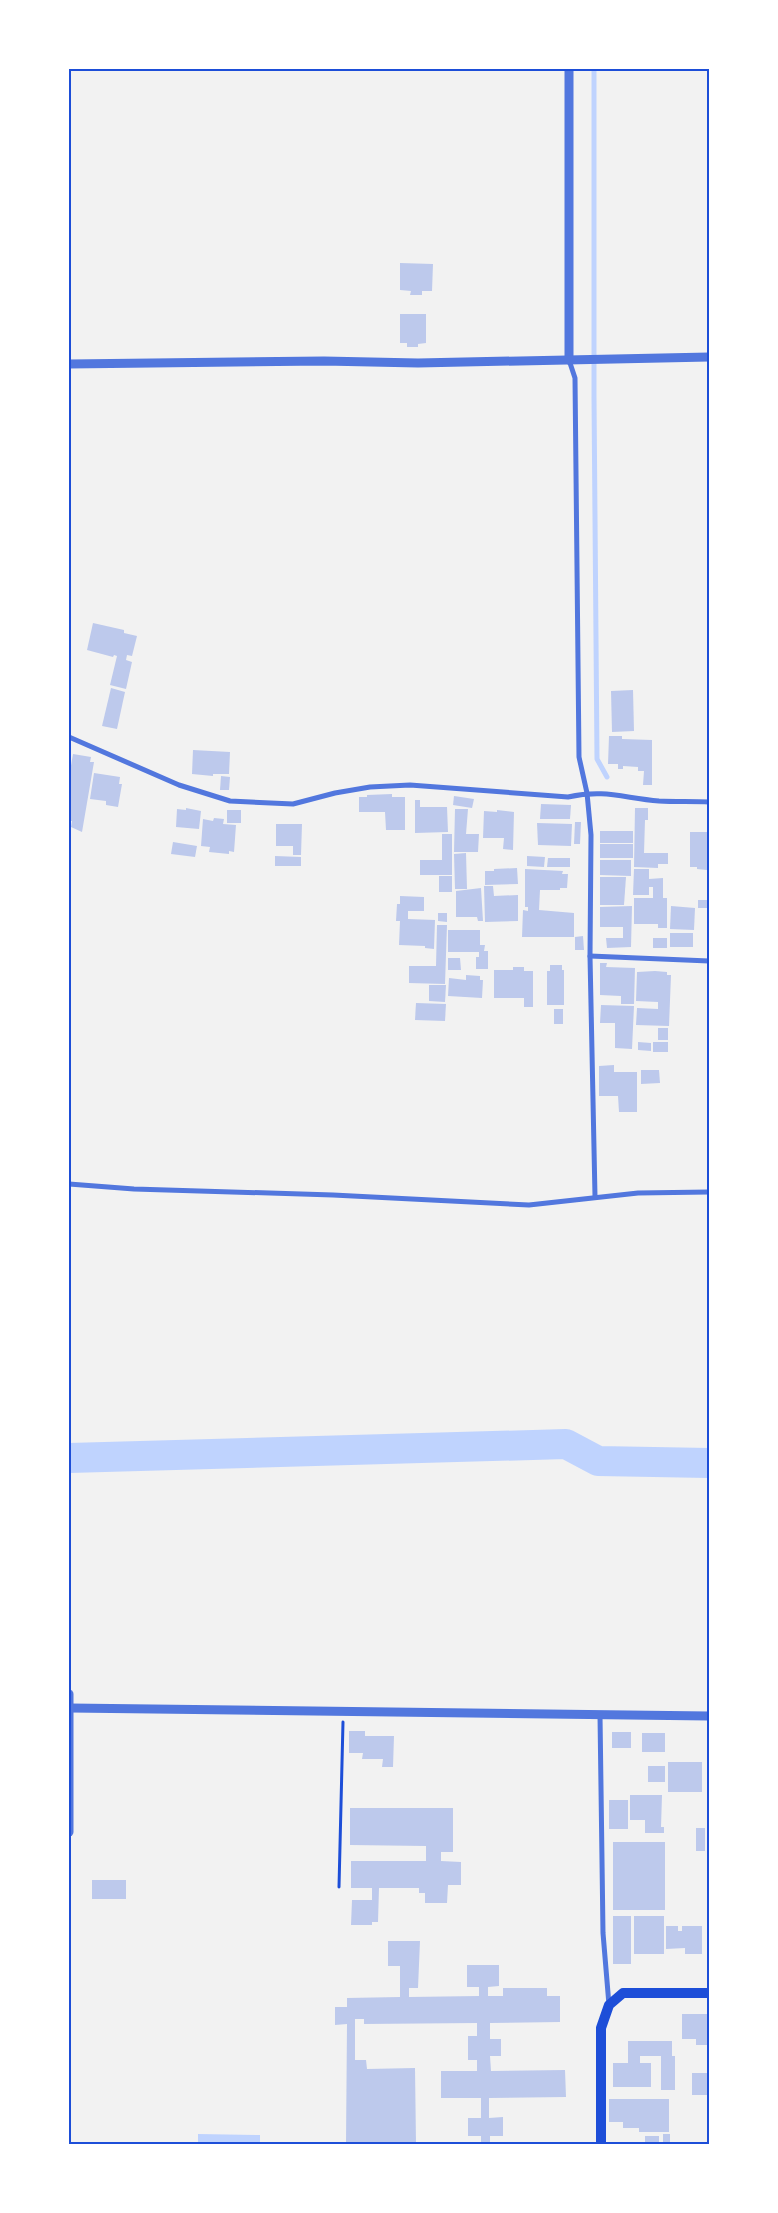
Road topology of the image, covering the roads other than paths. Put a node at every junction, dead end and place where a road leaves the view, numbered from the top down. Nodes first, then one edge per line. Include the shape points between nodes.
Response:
1 (569, 69) edge
2 (709, 357) edge
3 (569, 360) junction
4 (69, 364) edge
5 (69, 736) edge
6 (587, 793) junction
7 (709, 802) edge
8 (590, 956) junction
9 (709, 961) edge
10 (69, 1184) edge
11 (709, 1192) edge
12 (595, 1196) junction
13 (69, 1694) edge
14 (70, 1708) junction
15 (600, 1715) junction
16 (709, 1716) edge
17 (69, 1832) edge
18 (709, 1993) edge
19 (609, 2005) junction
20 (601, 2144) edge

1 - 3 street
2 - 3 street
3 - 4 street via 418,364 324,361
3 - 6 street via 575,378 579,757
5 - 6 street via 179,785 230,801 293,804 370,787 410,786 568,797
6 - 7 street
6 - 8 street via 591,835
8 - 9 street
8 - 12 street
10 - 12 street via 529,1205
11 - 12 street
13 - 14 street
14 - 15 street
14 - 17 street
15 - 16 street
15 - 19 street via 603,1933
18 - 19 main road via 623,1993
19 - 20 main road via 601,2028

